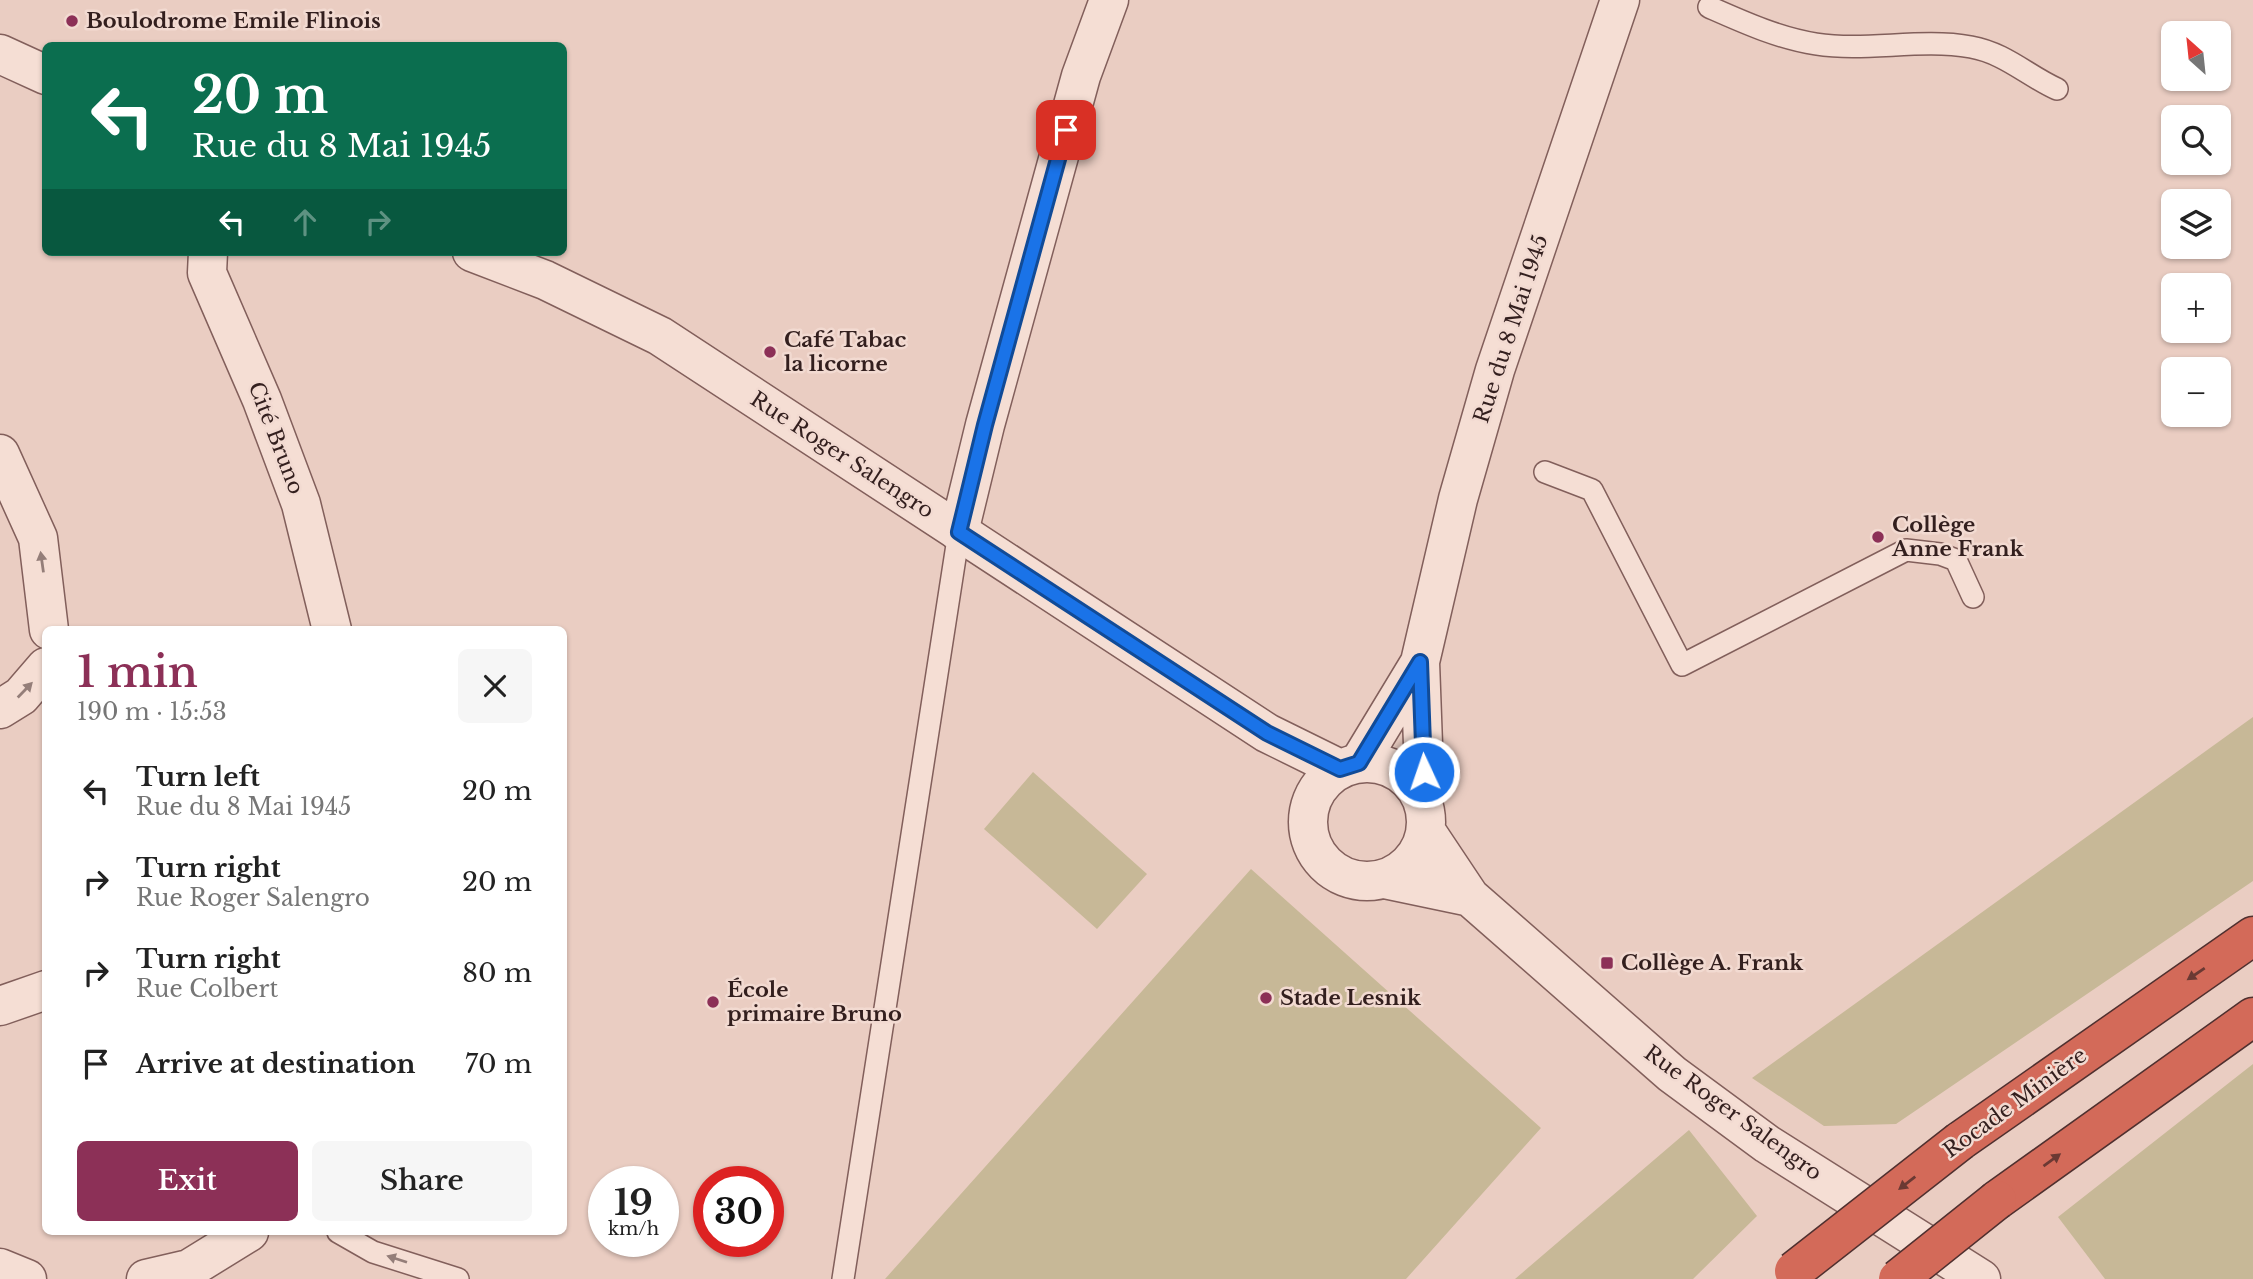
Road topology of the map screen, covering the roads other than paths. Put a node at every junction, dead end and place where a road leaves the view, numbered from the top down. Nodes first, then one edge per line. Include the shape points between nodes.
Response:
1 (1109, 0) edge
2 (1620, 0) edge
3 (1709, 7) dead end
4 (0, 54) edge
5 (42, 73) edge
6 (2057, 89) dead end
7 (208, 256) edge
8 (482, 256) edge
9 (0, 454) edge
10 (1545, 472) dead end
11 (959, 532) junction
12 (1973, 597) dead end
13 (49, 626) edge
14 (331, 626) edge
15 (1420, 662) junction
16 (42, 672) edge
17 (0, 709) edge
18 (1267, 733) junction
19 (1350, 766) junction
20 (1308, 814) junction
21 (1424, 814) junction
22 (1384, 879) junction
23 (1470, 897) junction
24 (2253, 936) edge
25 (42, 991) edge
26 (0, 1006) edge
27 (2253, 1017) edge
28 (244, 1235) edge
29 (343, 1235) edge
30 (0, 1268) edge
31 (1789, 1275) edge
32 (27, 1279) edge
33 (146, 1279) edge
34 (458, 1279) edge
35 (844, 1279) edge
36 (1898, 1279) edge
37 (1981, 1279) edge

1 - 11 street via 1081,76
2 - 15 street, Rue du 8 Mai 1945 via 1495,370 1458,499
3 - 6 lane via 1754,27 1815,44 1972,47 2016,63
4 - 5 street
7 - 14 street, Cité Bruno via 207,273 301,504
8 - 11 street, Rue Roger Salengro via 660,336
13 -> 9 street via 38,538
10 - 12 lane via 1592,490 1682,665 1906,550 1956,561
11 - 18 street, Rue Roger Salengro
11 - 35 lane
15 - 19 street, Rue du 8 Mai 1945
15 - 21 street, Rue du 8 Mai 1945
17 -> 16 street via 21,696
18 - 19 street, Rue Roger Salengro
18 - 20 street
19 - 20 street via 1319,787
19 - 21 street via 1378,764 1396,770 1411,782
20 - 22 street via 1309,833 1328,866 1345,877
21 - 22 street via 1418,853 1404,869
21 - 23 street, Rue Roger Salengro
22 - 23 street, Rue Roger Salengro
23 - 37 street, Rue Roger Salengro via 1683,1082 1768,1144
24 -> 31 highway, Rocade Minière, bridge via 1961,1141
25 - 26 street
36 -> 27 highway, bridge via 1997,1200
28 - 33 street via 189,1269
34 -> 29 lane via 373,1252
30 - 32 street

